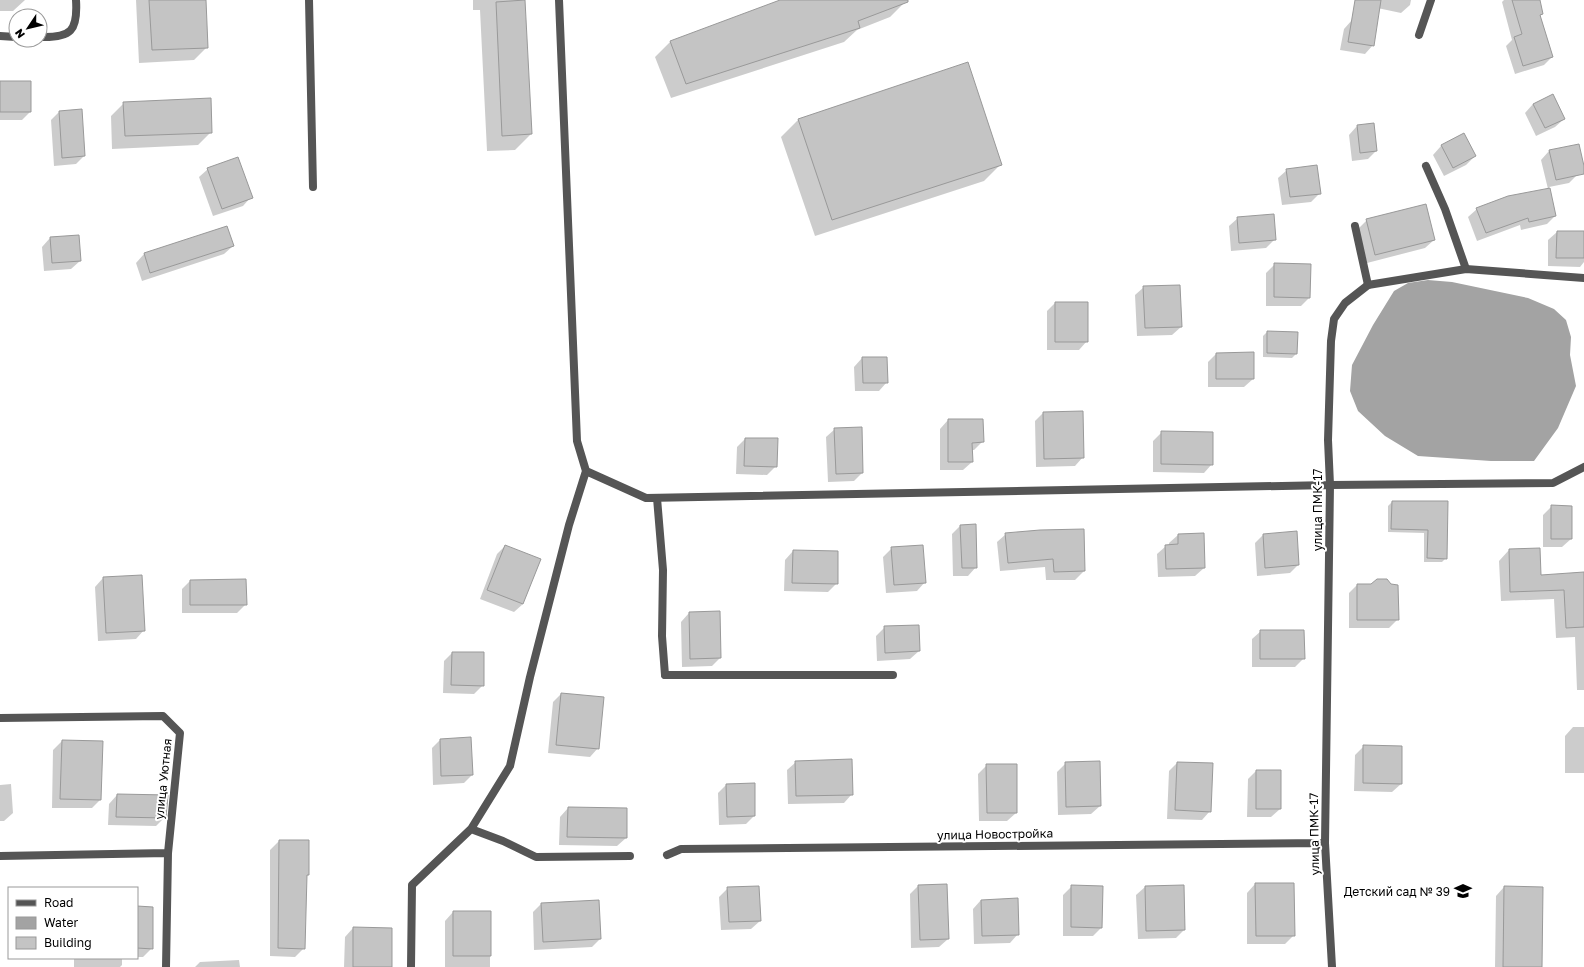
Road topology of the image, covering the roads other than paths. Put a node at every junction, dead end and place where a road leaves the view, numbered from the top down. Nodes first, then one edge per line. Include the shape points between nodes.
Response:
1 (76, 0) edge
2 (309, 0) edge
3 (559, 0) edge
4 (1431, 0) edge
5 (1419, 35) dead end
6 (48, 37) edge
7 (1426, 166) dead end
8 (312, 187) dead end
9 (1355, 226) dead end
10 (1466, 269) junction
11 (1584, 278) edge
12 (1368, 285) junction
13 (1584, 467) edge
14 (586, 471) junction
15 (1330, 485) junction
16 (657, 498) junction
17 (893, 675) dead end
18 (0, 718) edge
19 (471, 829) junction
20 (1325, 843) junction
21 (168, 853) junction
22 (667, 855) dead end
23 (0, 856) edge
24 (630, 856) dead end
25 (166, 967) edge
26 (411, 967) edge
27 (1332, 967) edge

1 - 6 street via 77,18 71,30 57,38
2 - 8 street
3 - 14 street via 577,441
4 - 5 street
7 - 10 street via 1445,209
9 - 12 street
10 - 11 street, улица ПМК-17
10 - 12 street, улица ПМК-17
12 - 15 street, улица ПМК-17 via 1345,303 1334,319 1328,440
13 - 15 street via 1553,483
14 - 16 street via 646,498
14 - 19 street via 569,525 510,766
15 - 16 street
15 - 20 street, улица ПМК-17
16 - 17 street via 663,570 662,636 665,675
18 - 21 street, улица Уютная via 163,716 180,733
19 - 24 street via 536,857
19 - 26 street via 412,885
20 - 22 street, улица Новостройка via 681,849
20 - 27 street, улица ПМК-17
21 - 23 street
21 - 25 street, улица Уютная

